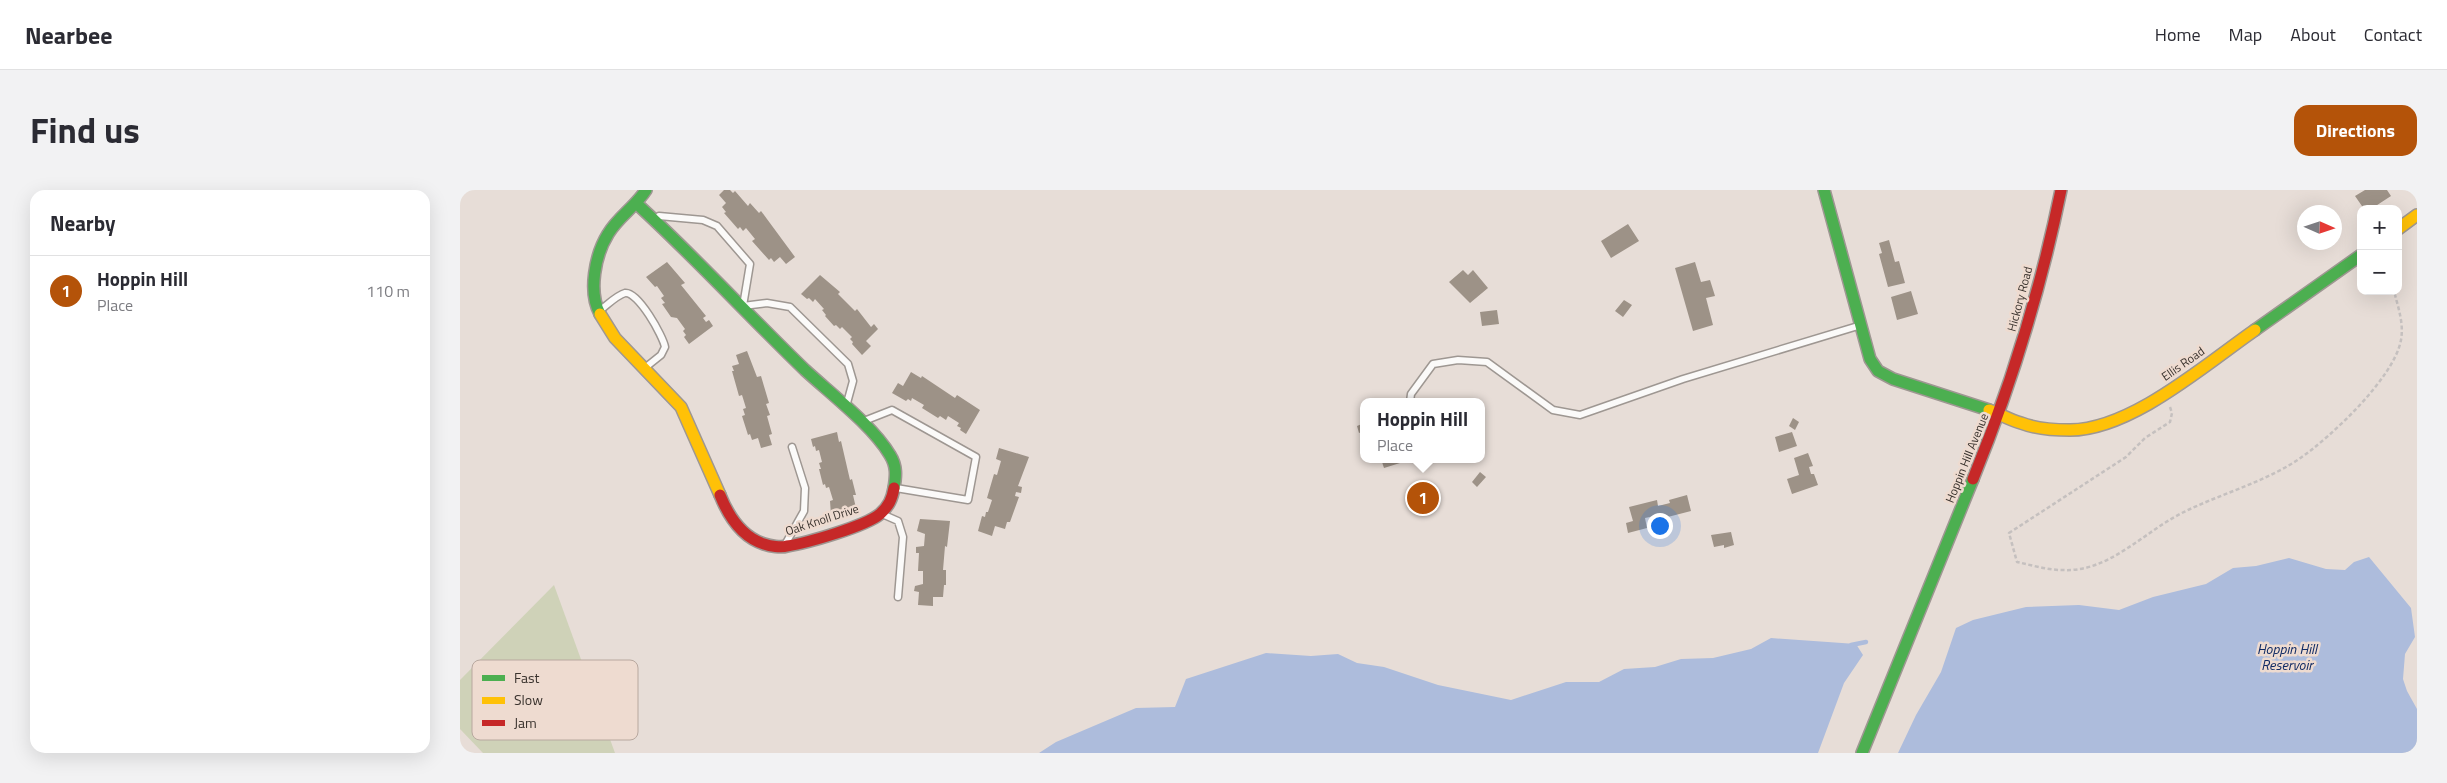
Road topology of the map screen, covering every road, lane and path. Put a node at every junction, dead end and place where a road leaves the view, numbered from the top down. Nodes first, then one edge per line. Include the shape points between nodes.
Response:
1 (646, 190) edge
2 (1824, 190) edge
3 (2061, 190) edge
4 (638, 204) junction
5 (650, 215) junction
6 (2417, 215) edge
7 (2402, 225) edge
8 (2357, 258) edge
9 (2395, 295) edge
10 (743, 306) junction
11 (598, 312) junction
12 (1861, 325) junction
13 (643, 369) junction
14 (2165, 393) junction
15 (1410, 398) edge
16 (846, 407) junction
17 (2000, 414) junction
18 (860, 422) junction
19 (792, 447) dead end
20 (896, 488) junction
21 (881, 513) junction
22 (785, 547) junction
23 (898, 597) dead end
24 (1862, 753) edge

1 - 4 street, Oak Knoll Drive
2 - 12 street, Hoppin Hill Avenue
3 - 17 street, Hickory Road via 2051,239
4 - 5 street
4 - 11 street, Oak Knoll Drive via 618,221 601,249 594,278
5 - 10 street
5 - 10 lane via 703,220 717,226 750,264
6 - 7 street
8 - 14 street, Ellis Road
9 - 14 path via 2401,338 2392,365 2374,391 2299,459 2245,487 2175,516 2122,553 2087,567 2062,570 2017,562 2008,533 2126,457 2170,422 2172,413
10 - 16 street
10 - 16 lane via 768,303 790,307 816,332 848,364 853,381
11 - 13 street, Oak Knoll Drive via 615,338
11 - 13 lane via 624,294 638,300 663,337 665,347 661,355
12 - 15 lane via 1580,414 1553,410 1487,362 1458,360 1433,364
12 - 17 street, Hoppin Hill Avenue via 1870,359 1884,375
13 - 22 street, Oak Knoll Drive via 681,407 720,498 737,526 764,544
14 - 17 street, Ellis Road via 2125,416 2091,428 2058,429 2022,424
16 - 18 street
17 - 24 street, Hoppin Hill Avenue
18 - 20 street via 891,456 897,473
18 - 20 lane via 892,410 976,457 968,500
19 - 22 lane via 805,488 804,511
20 - 21 street, Oak Knoll Drive via 892,501
21 - 22 street, Oak Knoll Drive via 856,526
21 - 23 lane via 898,521 903,537

